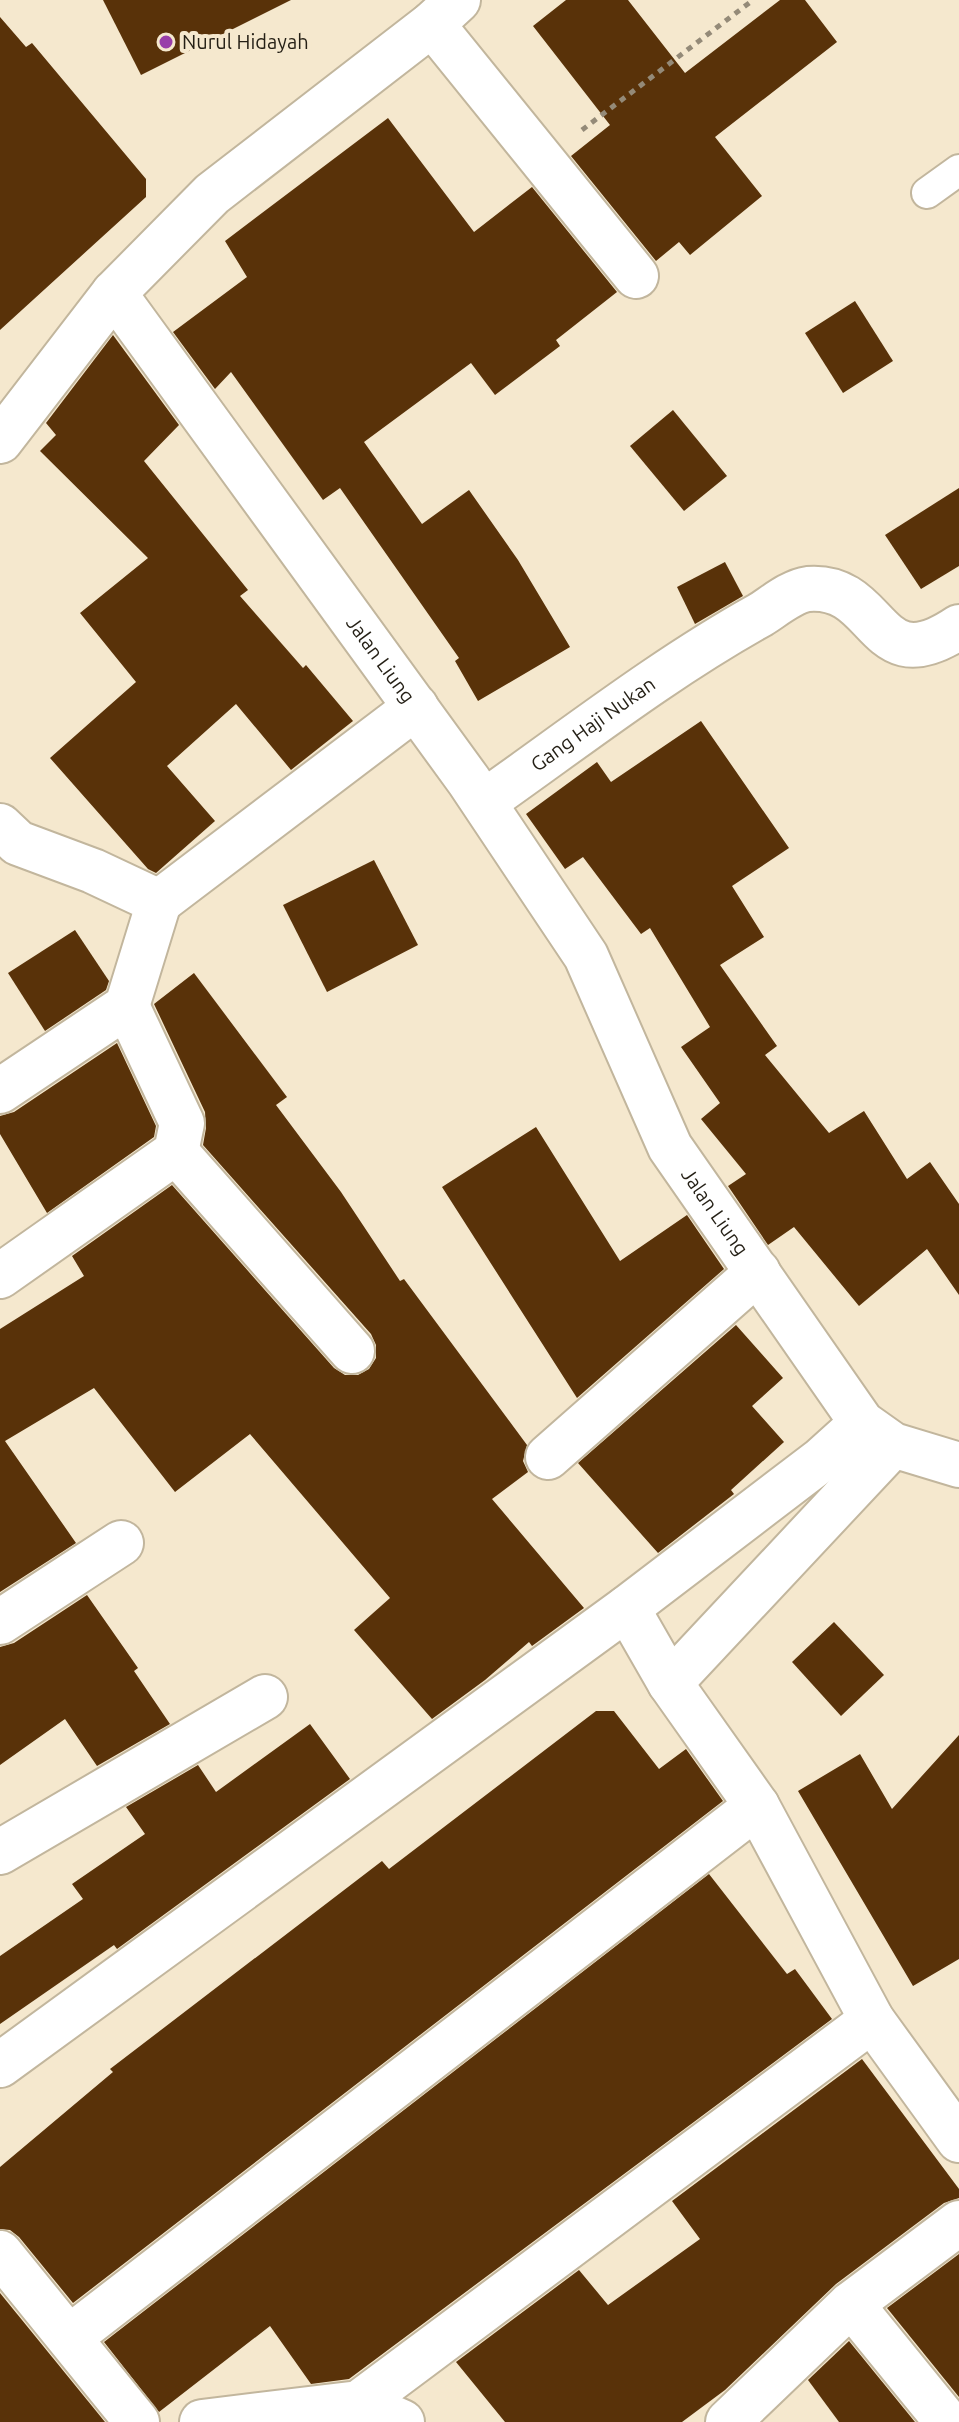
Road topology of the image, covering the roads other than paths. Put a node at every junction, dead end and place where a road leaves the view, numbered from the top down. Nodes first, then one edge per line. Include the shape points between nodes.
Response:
1 (445, 12) edge
2 (959, 170) edge
3 (927, 193) dead end
4 (636, 276) dead end
5 (114, 293) junction
6 (0, 441) edge
7 (959, 627) edge
8 (416, 707) junction
9 (484, 802) junction
10 (0, 826) edge
11 (159, 902) junction
12 (127, 1006) junction
13 (0, 1091) edge
14 (176, 1152) junction
15 (758, 1272) junction
16 (0, 1276) edge
17 (352, 1351) dead end
18 (877, 1434) junction
19 (548, 1457) dead end
20 (959, 1465) edge
21 (121, 1543) dead end
22 (627, 1608) junction
23 (0, 1622) edge
24 (670, 1683) junction
25 (265, 1697) dead end
26 (757, 1806) junction
27 (2, 1847) edge
28 (872, 2020) junction
29 (0, 2065) edge
30 (959, 2140) edge
31 (959, 2223) edge
32 (0, 2253) edge
33 (851, 2304) junction
34 (70, 2337) junction
35 (359, 2403) junction
36 (137, 2422) edge
37 (202, 2422) edge
38 (402, 2422) edge
39 (728, 2422) edge
40 (947, 2422) edge

1 - 4 street via 542,160
1 - 5 street via 212,194
2 - 3 lane
5 - 6 street
5 - 8 street, Jalan Liung
7 - 9 street, Gang Haji Nukan via 924,646 906,647 854,603 829,590 804,589 703,647
8 - 9 street, Jalan Liung
8 - 11 street
9 - 15 street, Jalan Liung via 586,956 670,1147
10 - 11 street via 18,843
11 - 12 street
12 - 13 street
12 - 14 street via 182,1123
14 - 16 street
14 - 17 street
15 - 18 street, Jalan Liung
15 - 19 street
18 - 20 street
18 - 22 street via 821,1460
18 - 24 street
21 - 23 street
22 - 24 street
22 - 29 street
24 - 26 street
25 - 27 street
26 - 28 street
26 - 34 street
28 - 30 street
28 - 35 street
31 - 33 street
32 - 34 street
33 - 39 street
33 - 40 street
34 - 36 street
35 - 37 street
35 - 38 street

